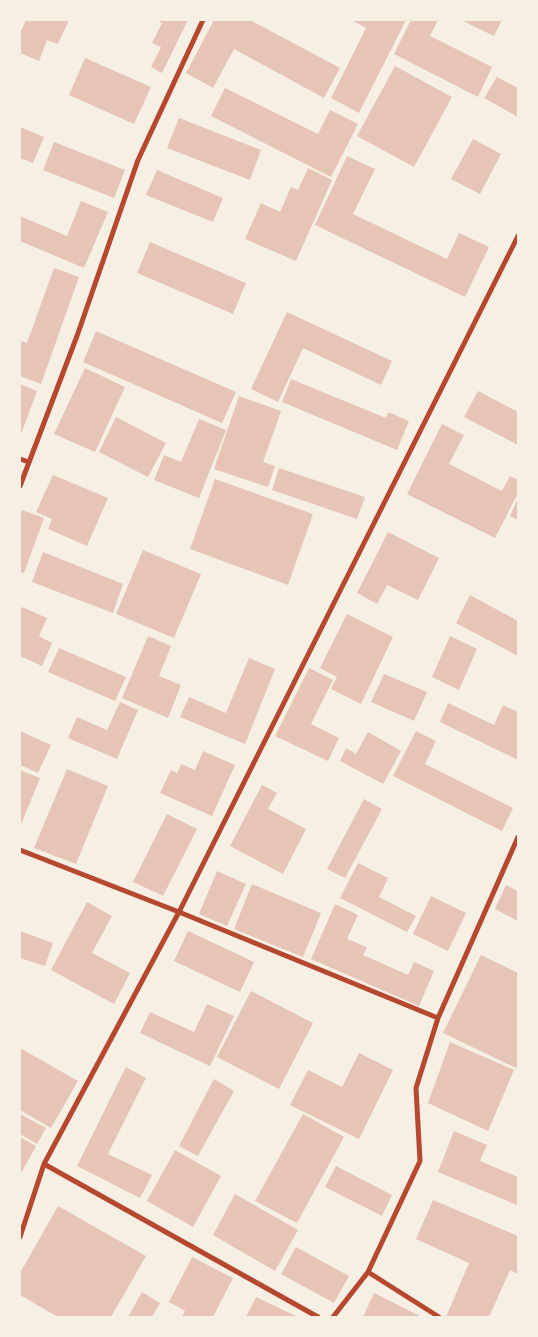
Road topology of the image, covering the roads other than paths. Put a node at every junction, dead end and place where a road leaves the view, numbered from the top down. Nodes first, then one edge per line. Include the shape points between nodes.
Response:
1 (203, 20) edge
2 (518, 236) edge
3 (20, 459) edge
4 (29, 462) junction
5 (20, 486) edge
6 (518, 837) edge
7 (20, 850) edge
8 (179, 912) junction
9 (438, 1018) junction
10 (44, 1164) junction
11 (20, 1237) edge
12 (368, 1272) junction
13 (318, 1317) edge
14 (333, 1317) edge
15 (439, 1317) edge

1 - 4 street via 138,160 78,336
2 - 8 street
3 - 4 street
4 - 5 street
6 - 9 street
7 - 8 street
8 - 9 street
8 - 10 street
9 - 12 street via 416,1088 420,1161
10 - 11 street
10 - 13 street
12 - 14 street
12 - 15 street

